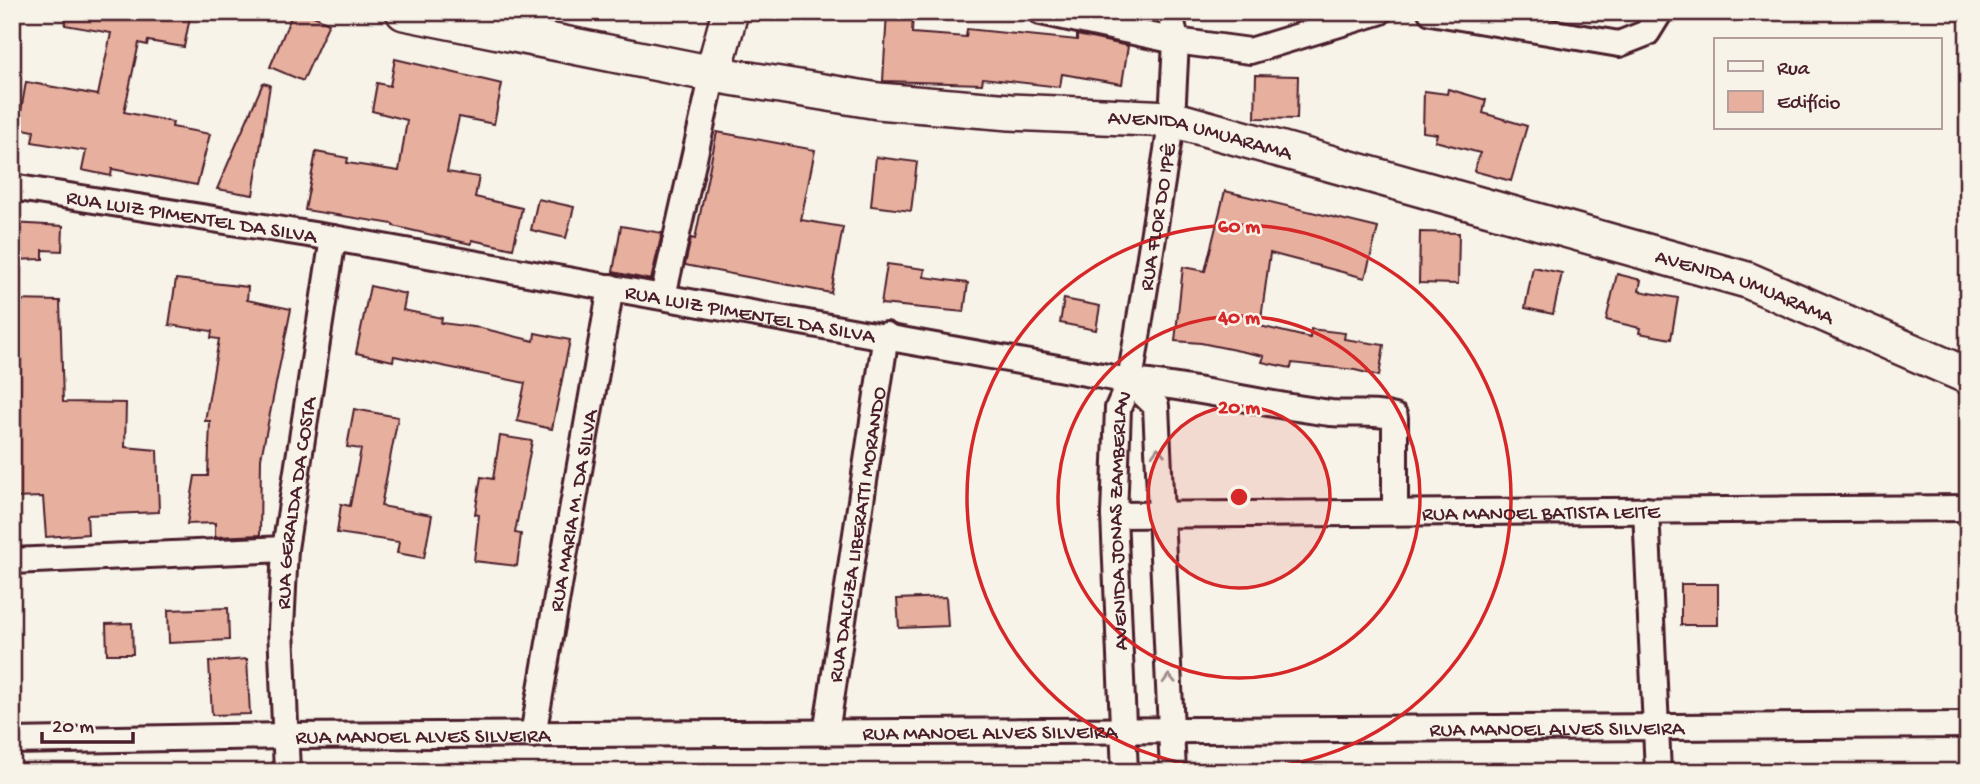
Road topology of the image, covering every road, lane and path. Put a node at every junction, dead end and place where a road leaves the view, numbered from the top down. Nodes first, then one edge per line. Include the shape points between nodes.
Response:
1 (404, 12) edge
2 (730, 12) edge
3 (1041, 12) edge
4 (1170, 12) edge
5 (1380, 12) edge
6 (1431, 12) edge
7 (1660, 12) edge
8 (1176, 41) junction
9 (713, 74) junction
10 (1172, 119) junction
11 (12, 187) edge
12 (334, 238) junction
13 (611, 287) junction
14 (663, 296) junction
15 (886, 335) junction
16 (1968, 376) edge
17 (1130, 381) junction
18 (1968, 508) edge
19 (1646, 510) junction
20 (1395, 512) junction
21 (1162, 513) junction
22 (1114, 515) junction
23 (285, 549) junction
24 (12, 561) edge
25 (1968, 725) edge
26 (1656, 727) junction
27 (1171, 730) junction
28 (1123, 731) junction
29 (826, 733) junction
30 (284, 736) junction
31 (533, 736) junction
32 (12, 741) edge
33 (286, 772) edge
34 (1125, 772) edge
35 (1173, 772) edge
36 (1658, 772) edge

1 - 9 street, AVENIDA UMUARAMA
2 - 9 street
3 - 8 street
4 - 8 street, RUA FLOR DO IPÊ
5 - 8 street via 1250,51
6 - 7 street via 1619,44 1647,33
8 - 10 street, RUA FLOR DO IPÊ
9 - 10 street, AVENIDA UMUARAMA via 878,101
9 - 14 street
10 - 16 street, AVENIDA UMUARAMA via 1747,280
10 - 17 street, RUA FLOR DO IPÊ
11 - 12 street, RUA LUIZ PIMENTEL DA SILVA
12 - 13 street, RUA LUIZ PIMENTEL DA SILVA
12 - 23 street, RUA GERALDA DA COSTA
13 - 14 street, RUA LUIZ PIMENTEL DA SILVA
13 - 31 street, RUA MARIA M. DA SILVA
14 - 15 street, RUA LUIZ PIMENTEL DA SILVA
15 - 17 street, RUA LUIZ PIMENTEL DA SILVA
15 - 29 street, RUA DALCIZA LIBERATTI MORANDO
17 - 20 street, RUA LUIZ PIMENTEL DA SILVA via 1333,413 1378,412 1395,418
21 -> 17 street, AVENIDA JONAS ZAMBERLAN via 1156,407
17 - 22 street, AVENIDA JONAS ZAMBERLAN via 1118,408
18 - 19 street, RUA MANOEL BATISTA LEITE
19 - 20 street, RUA MANOEL BATISTA LEITE
19 - 26 street
20 - 21 street, RUA MANOEL BATISTA LEITE
21 - 22 street, RUA MANOEL BATISTA LEITE
27 -> 21 street, AVENIDA JONAS ZAMBERLAN
22 - 28 street, AVENIDA JONAS ZAMBERLAN
23 - 24 street
23 - 30 street, RUA GERALDA DA COSTA via 281,628
25 - 26 street, RUA MANOEL ALVES SILVEIRA
26 - 27 street, RUA MANOEL ALVES SILVEIRA
26 - 36 street
27 - 28 street, RUA MANOEL ALVES SILVEIRA
27 - 35 street, AVENIDA JONAS ZAMBERLAN
28 - 29 street, RUA MANOEL ALVES SILVEIRA
28 - 34 street, AVENIDA JONAS ZAMBERLAN
29 - 31 street, RUA MANOEL ALVES SILVEIRA
30 - 31 street, RUA MANOEL ALVES SILVEIRA
30 - 32 street, RUA MANOEL ALVES SILVEIRA
30 - 33 street, RUA GERALDA DA COSTA

